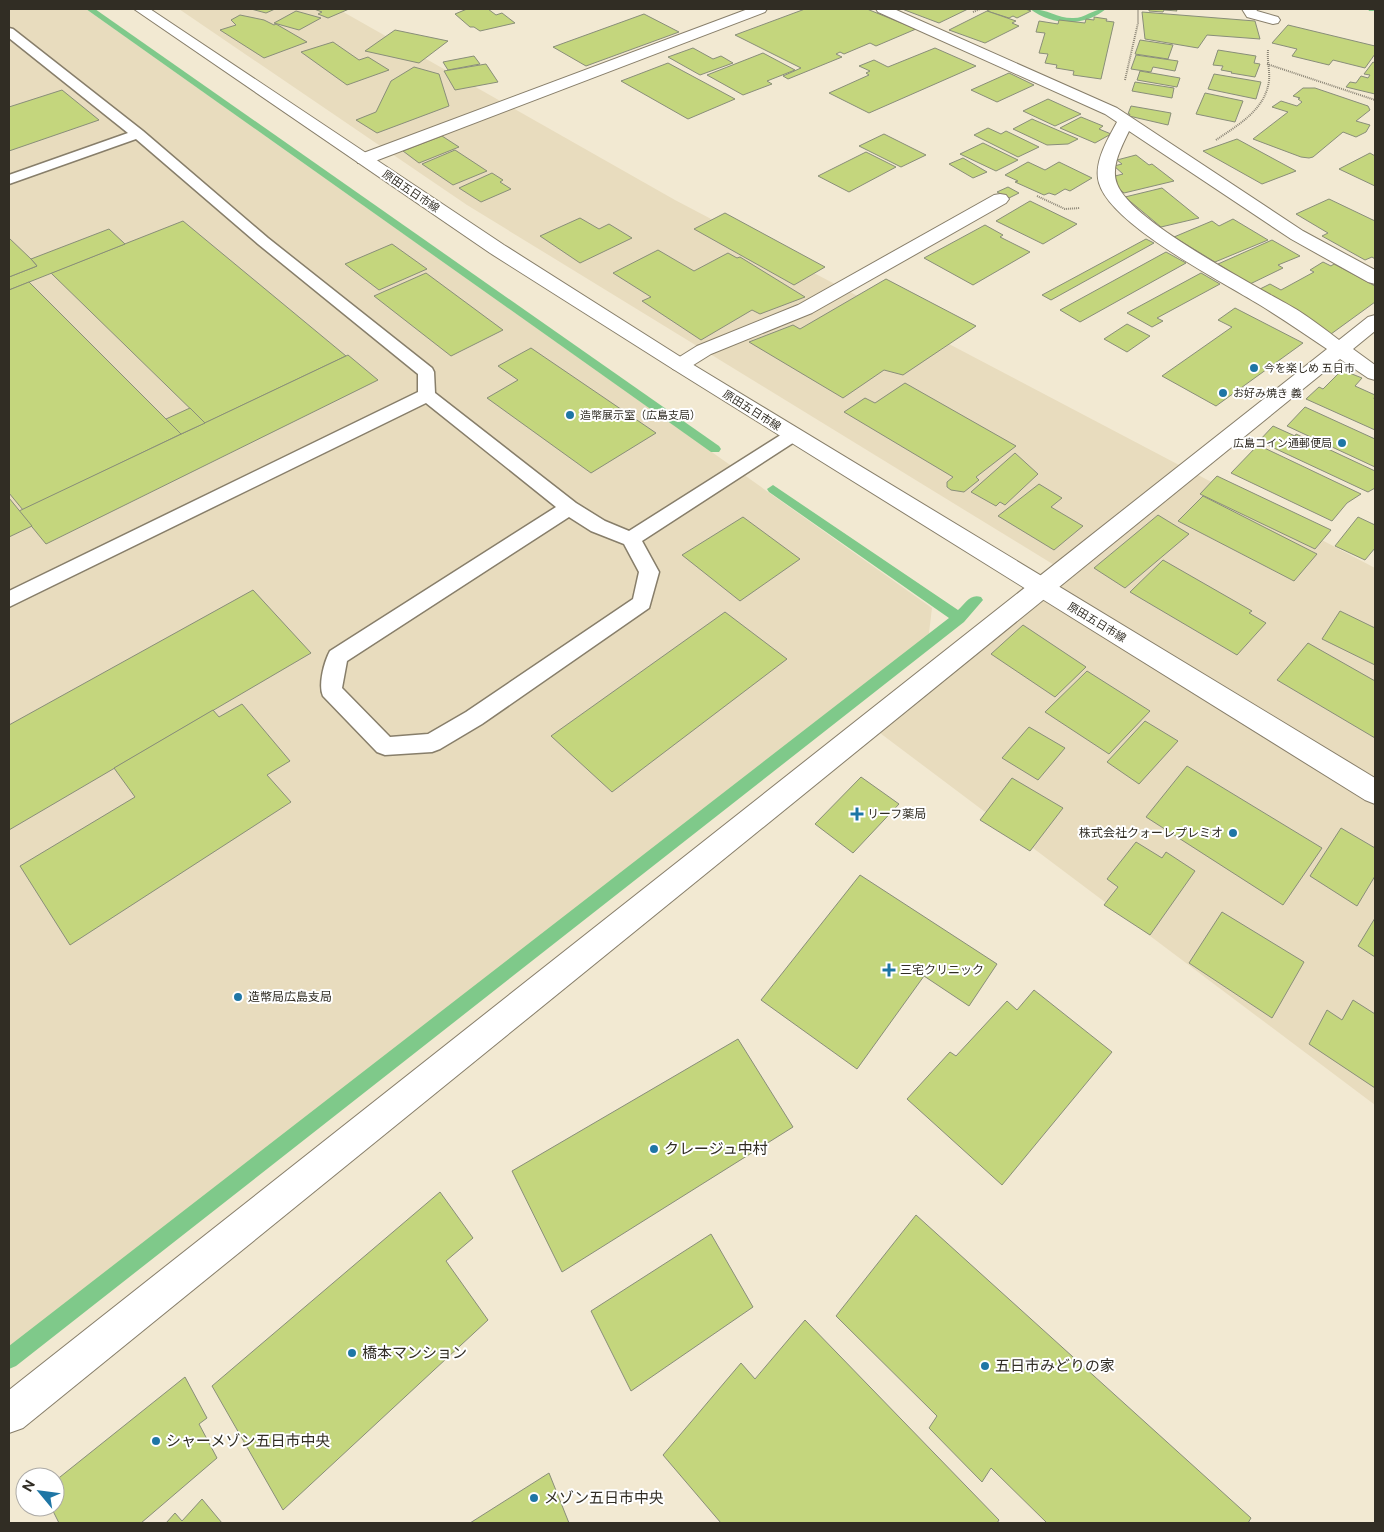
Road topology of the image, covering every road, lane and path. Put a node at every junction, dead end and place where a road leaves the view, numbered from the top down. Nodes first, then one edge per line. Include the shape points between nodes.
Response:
1 (141, 9) edge
2 (760, 9) edge
3 (883, 9) edge
4 (1138, 9) edge
5 (1249, 9) edge
6 (1273, 20) joint
7 (9, 32) edge
8 (1267, 64) junction
9 (1375, 100) edge
10 (1122, 118) junction
11 (138, 134) junction
12 (1175, 153) junction
13 (364, 159) junction
14 (9, 180) edge
15 (1000, 199) joint
16 (1117, 199) junction
17 (1375, 278) edge
18 (1375, 321) edge
19 (1340, 349) junction
20 (680, 365) junction
21 (1375, 374) edge
22 (427, 395) junction
23 (793, 435) junction
24 (569, 508) junction
25 (631, 540) junction
26 (1043, 589) junction
27 (9, 600) edge
28 (1375, 792) edge
29 (9, 1414) edge

1 - 13 street, 原田五日市線
2 - 13 street
3 - 10 street
4 - 10 path
5 - 6 street via 1252,14
6 - 8 path
7 - 11 lane
8 - 9 path
8 - 12 path via 1269,81 1260,105 1247,120 1215,140
10 - 12 street
10 - 16 street via 1106,176
11 - 14 lane
11 - 22 lane via 263,241 426,372
12 - 17 street via 1297,235
13 - 20 street, 原田五日市線 via 497,249
15 - 16 path via 1007,202 1030,193 1074,210
15 - 20 street via 805,309 704,350
16 - 19 street via 1153,232 1294,317
18 - 19 street
19 - 21 street
19 - 26 street
20 - 23 street, 原田五日市線
22 - 24 lane
22 - 27 lane
23 - 25 lane
23 - 26 street, 原田五日市線
24 - 25 lane via 598,526
24 - 25 lane via 338,657 331,690 385,746 432,743 642,603 649,572
26 - 28 street, 原田五日市線
26 - 29 street

